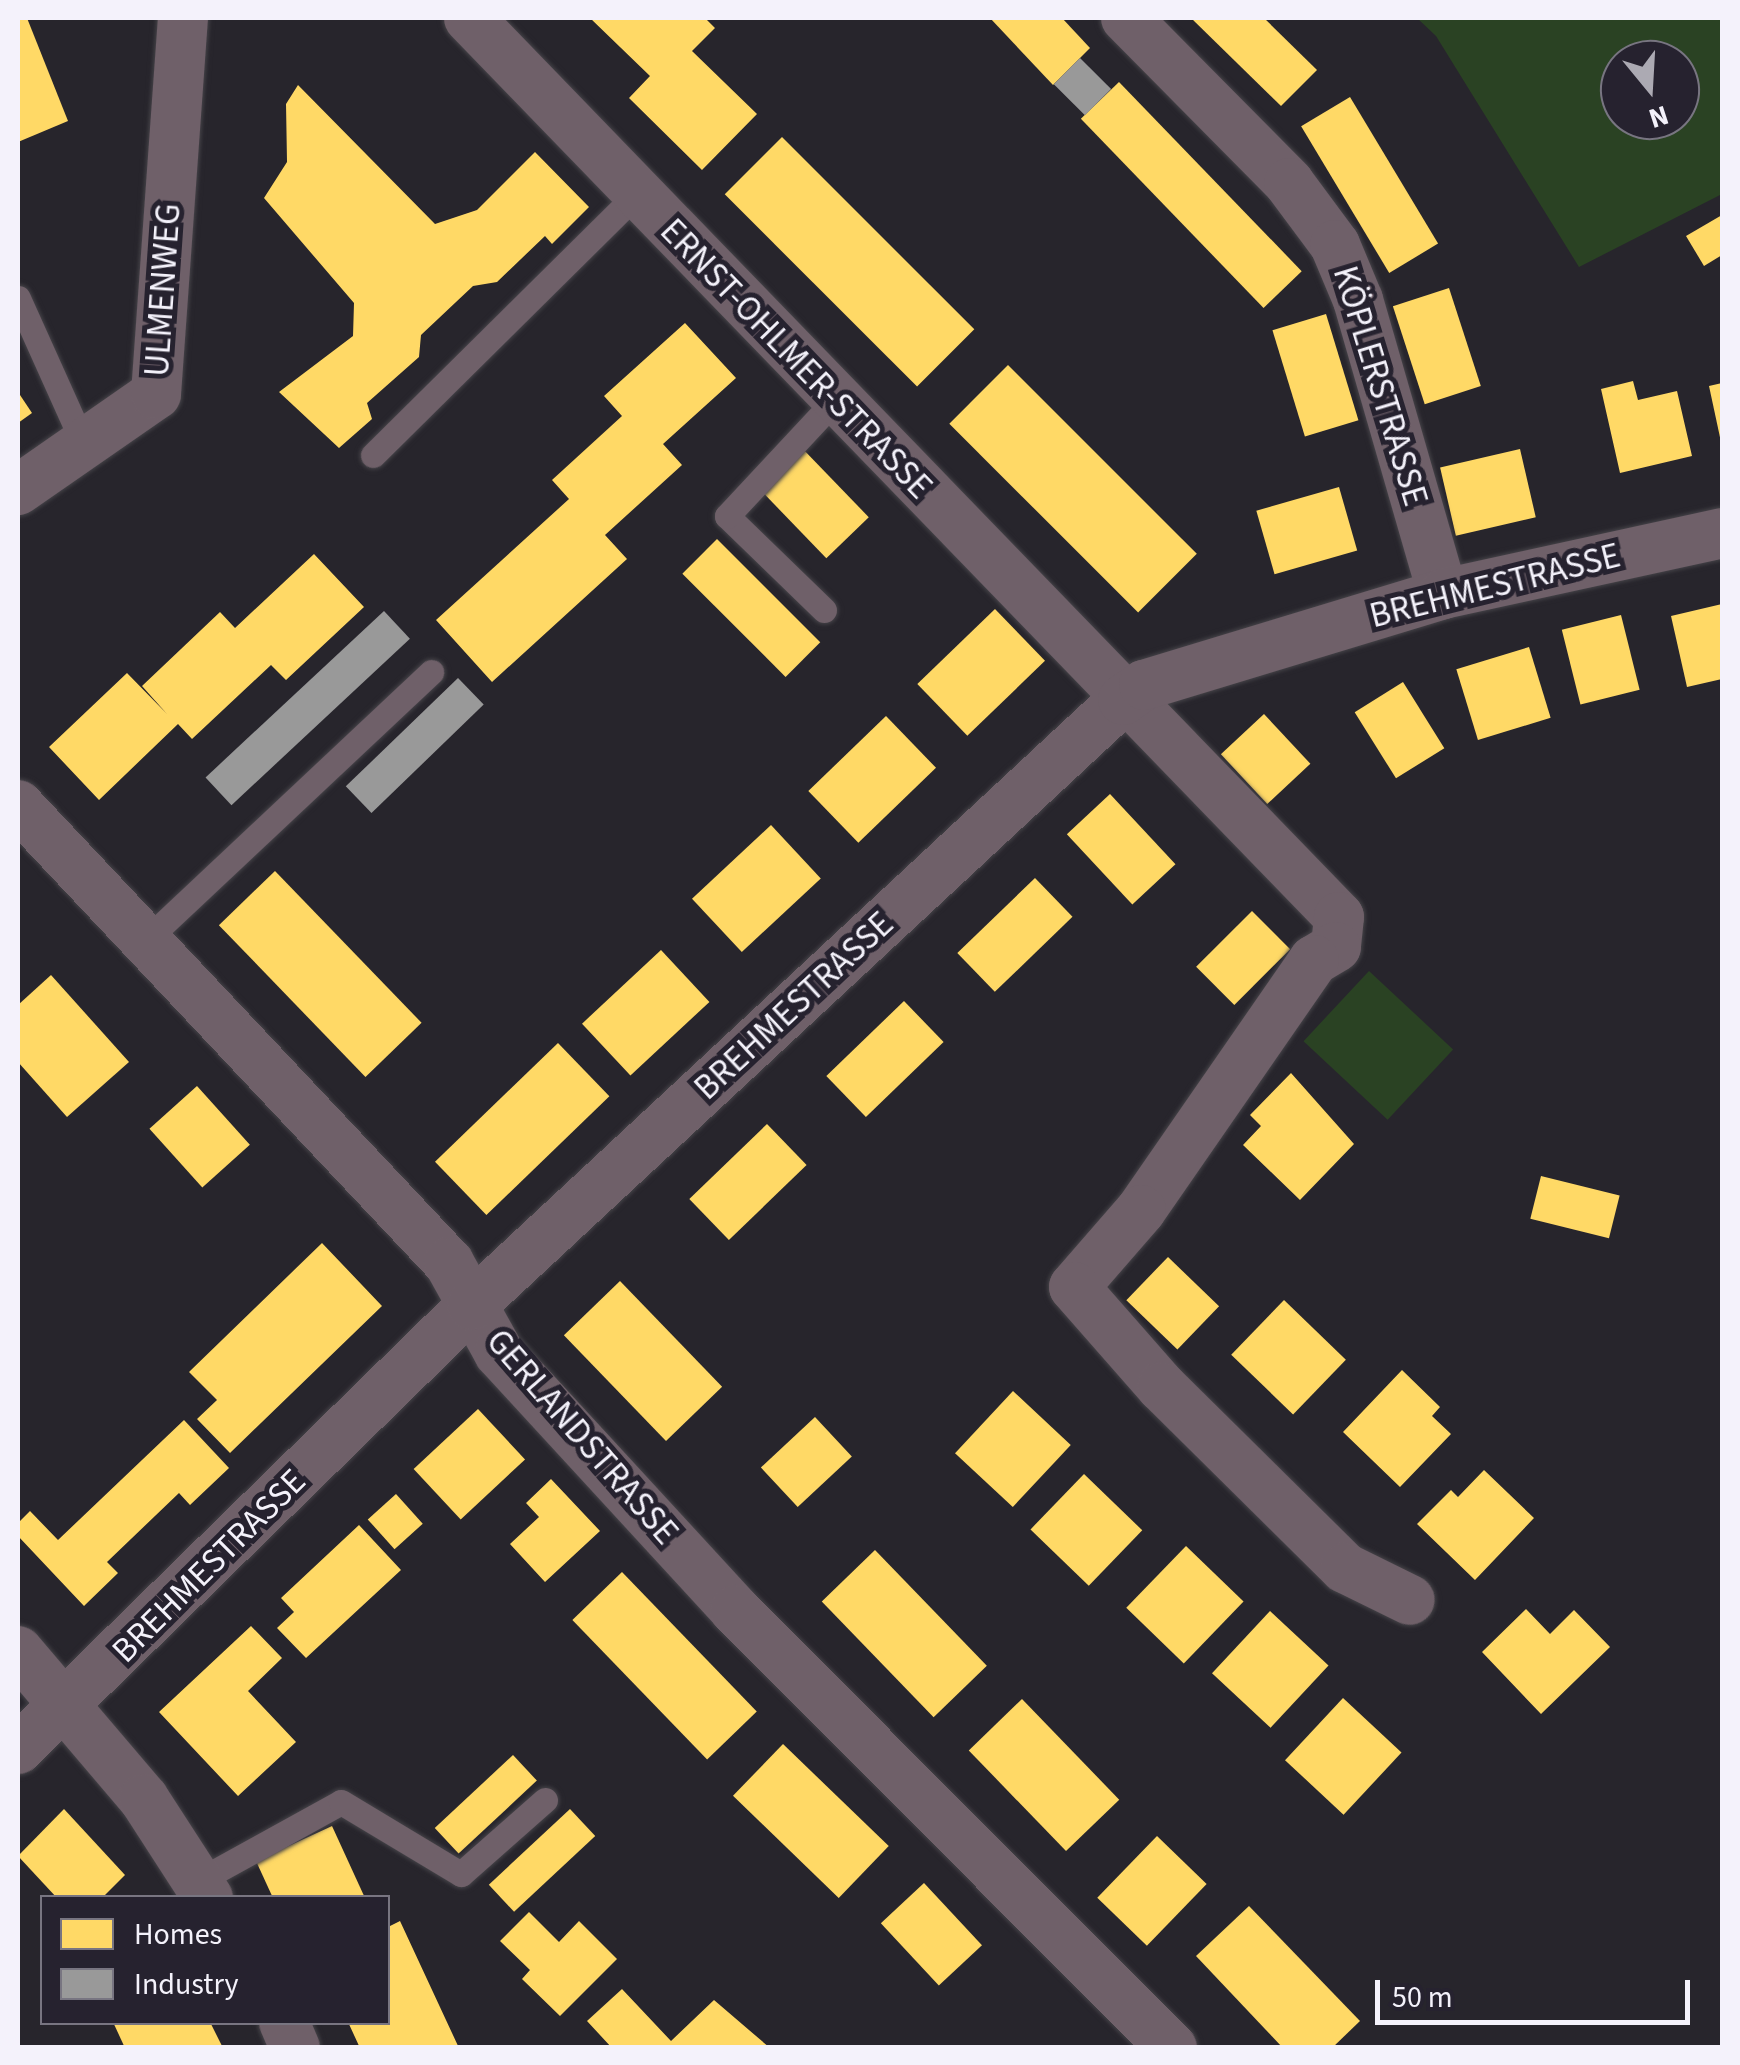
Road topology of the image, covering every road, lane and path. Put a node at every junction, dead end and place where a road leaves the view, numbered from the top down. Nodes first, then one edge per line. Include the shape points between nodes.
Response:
1 (183, 18) edge
2 (470, 18) edge
3 (1126, 18) edge
4 (636, 195) junction
5 (18, 298) edge
6 (838, 398) junction
7 (84, 445) junction
8 (373, 455) dead end
9 (18, 490) edge
10 (1722, 533) edge
11 (1443, 594) junction
12 (824, 610) dead end
13 (430, 672) dead end
14 (1123, 700) junction
15 (18, 805) edge
16 (147, 938) junction
17 (472, 1305) junction
18 (1410, 1600) dead end
19 (18, 1651) edge
20 (69, 1705) junction
21 (18, 1748) edge
22 (545, 1800) dead end
23 (203, 1889) edge
24 (1172, 2048) edge

1 - 7 street, ULMENWEG via 156,394
2 - 4 street, ERNST-OHLMER-STRASSE
3 - 11 street, KÖPLERSTRASSE via 1290,183 1335,246 1358,300
4 - 6 street, ERNST-OHLMER-STRASSE
4 - 8 lane
5 - 7 lane
6 - 12 lane via 727,516
6 - 14 street, ERNST-OHLMER-STRASSE
7 - 9 street, ULMENWEG
10 - 11 street, BREHMESTRASSE
11 - 14 street, BREHMESTRASSE via 1144,685
13 - 16 lane
14 - 17 street, BREHMESTRASSE
14 - 18 street, ERNST-OHLMER-STRASSE via 1340,917 1336,947 1314,960 1141,1210 1074,1287 1162,1387 1345,1568
15 - 16 street, GERLANDSTRASSE
16 - 17 street, GERLANDSTRASSE via 449,1263
17 - 20 street, BREHMESTRASSE
17 - 24 street, GERLANDSTRASSE via 499,1354 735,1610
19 - 20 street
20 - 21 street, BREHMESTRASSE
20 - 23 street
22 - 23 lane via 461,1874 341,1802

